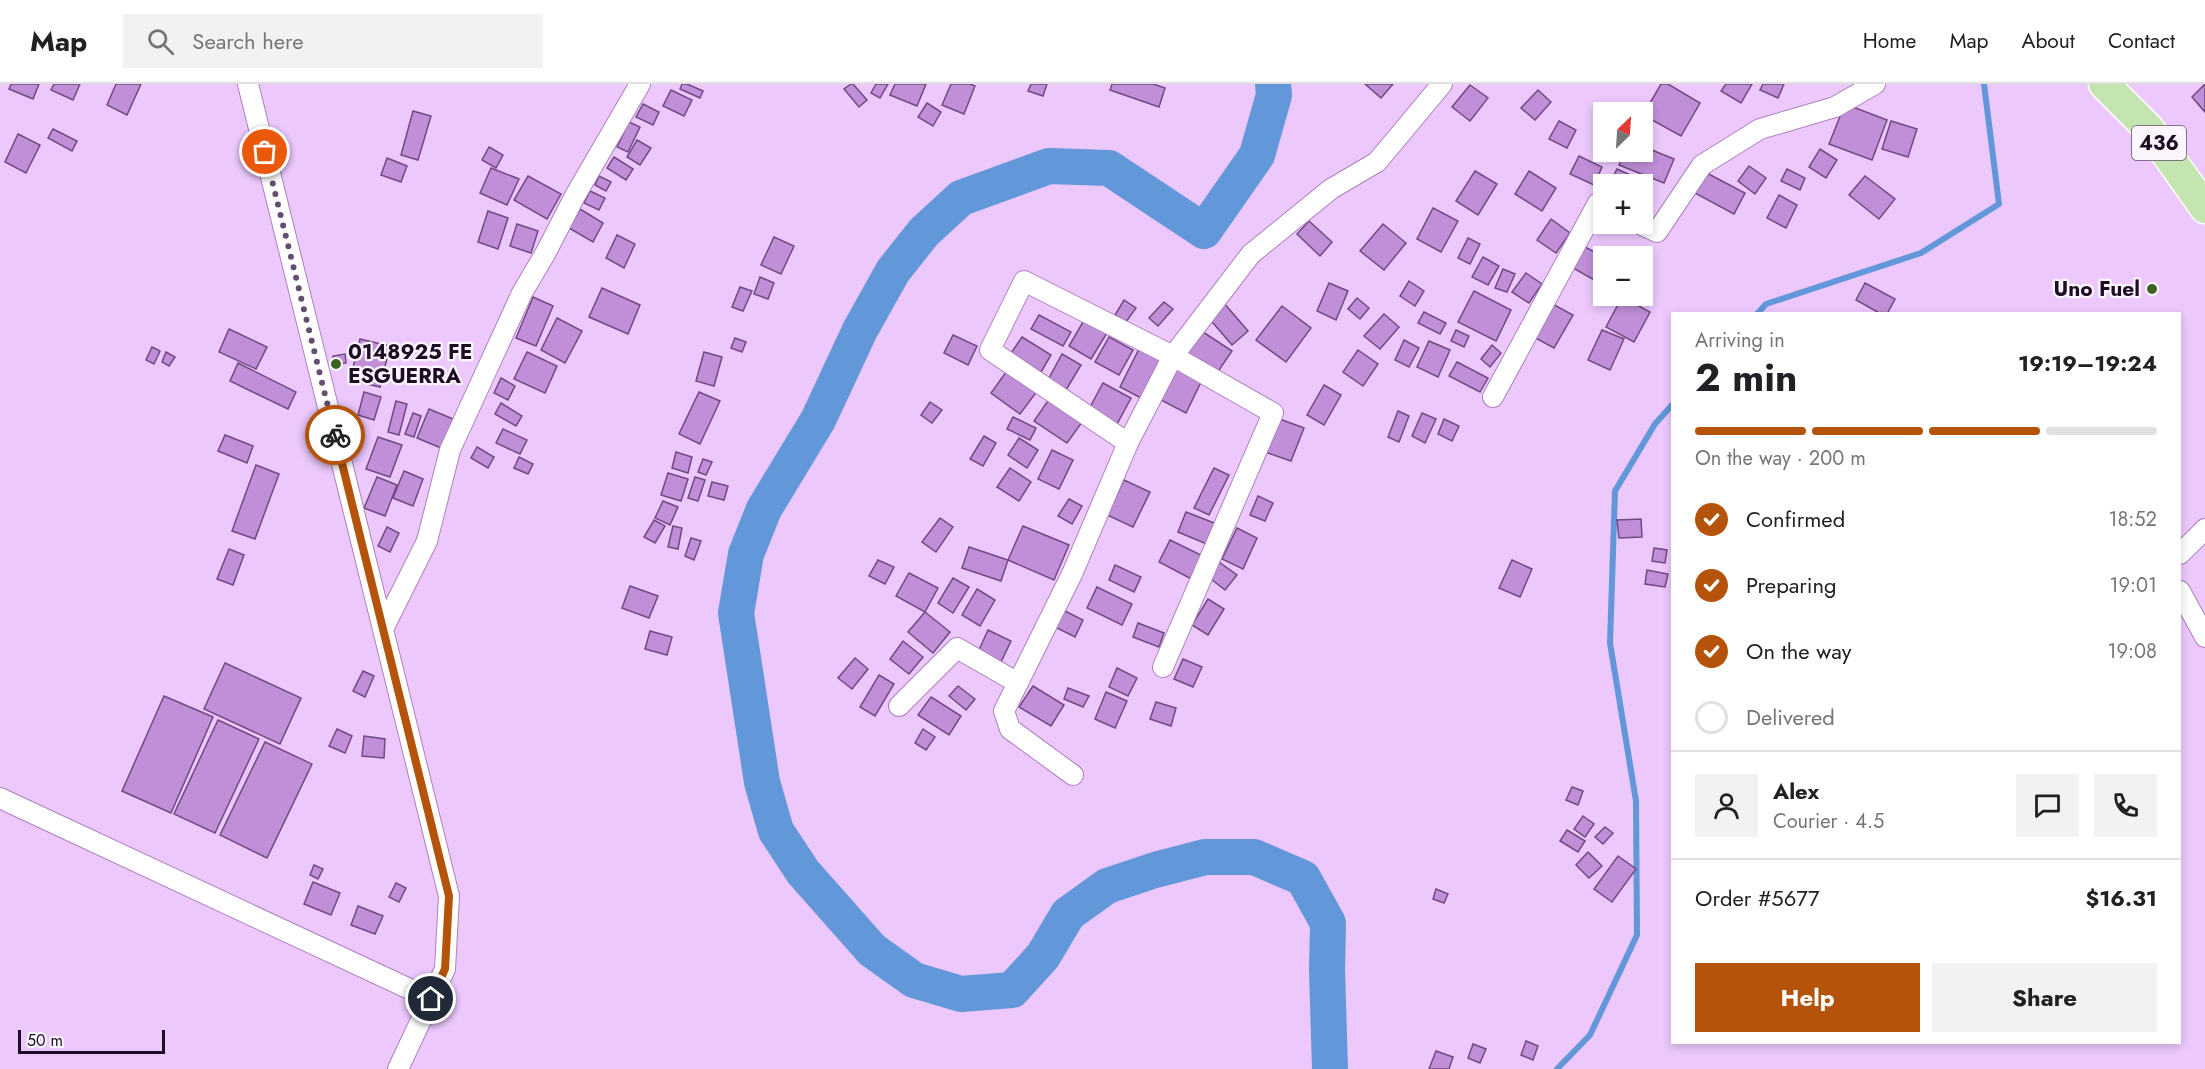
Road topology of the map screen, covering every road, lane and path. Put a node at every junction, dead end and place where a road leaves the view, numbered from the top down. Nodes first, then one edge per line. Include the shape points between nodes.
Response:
1 (249, 84) edge
2 (640, 84) edge
3 (1442, 84) edge
4 (1875, 84) edge
5 (2104, 84) edge
6 (2205, 208) edge
7 (1593, 212) edge
8 (1653, 230) edge
9 (1173, 357) junction
10 (1492, 397) dead end
11 (1128, 442) junction
12 (2205, 529) edge
13 (2181, 553) edge
14 (2181, 593) edge
15 (383, 628) junction
16 (2205, 637) edge
17 (1163, 667) dead end
18 (1018, 683) junction
19 (899, 706) dead end
20 (1074, 776) dead end
21 (0, 798) edge
22 (431, 999) junction
23 (398, 1069) edge

1 - 15 street
2 - 15 street via 522,293 450,450 427,541
3 - 9 street via 1377,162 1331,189 1251,254
4 - 8 street via 1835,107 1760,129 1702,165 1657,232
5 - 6 main road, 436 via 2149,129
7 - 10 street
9 - 11 street
9 - 11 street via 1024,280 990,350
9 - 17 street via 1274,413
11 - 18 street via 1072,574
12 - 13 street
14 - 16 street
15 - 22 street via 449,896 445,969
18 - 19 street via 957,648
18 - 20 street via 1005,711 1010,729
21 - 22 street
22 - 23 street

